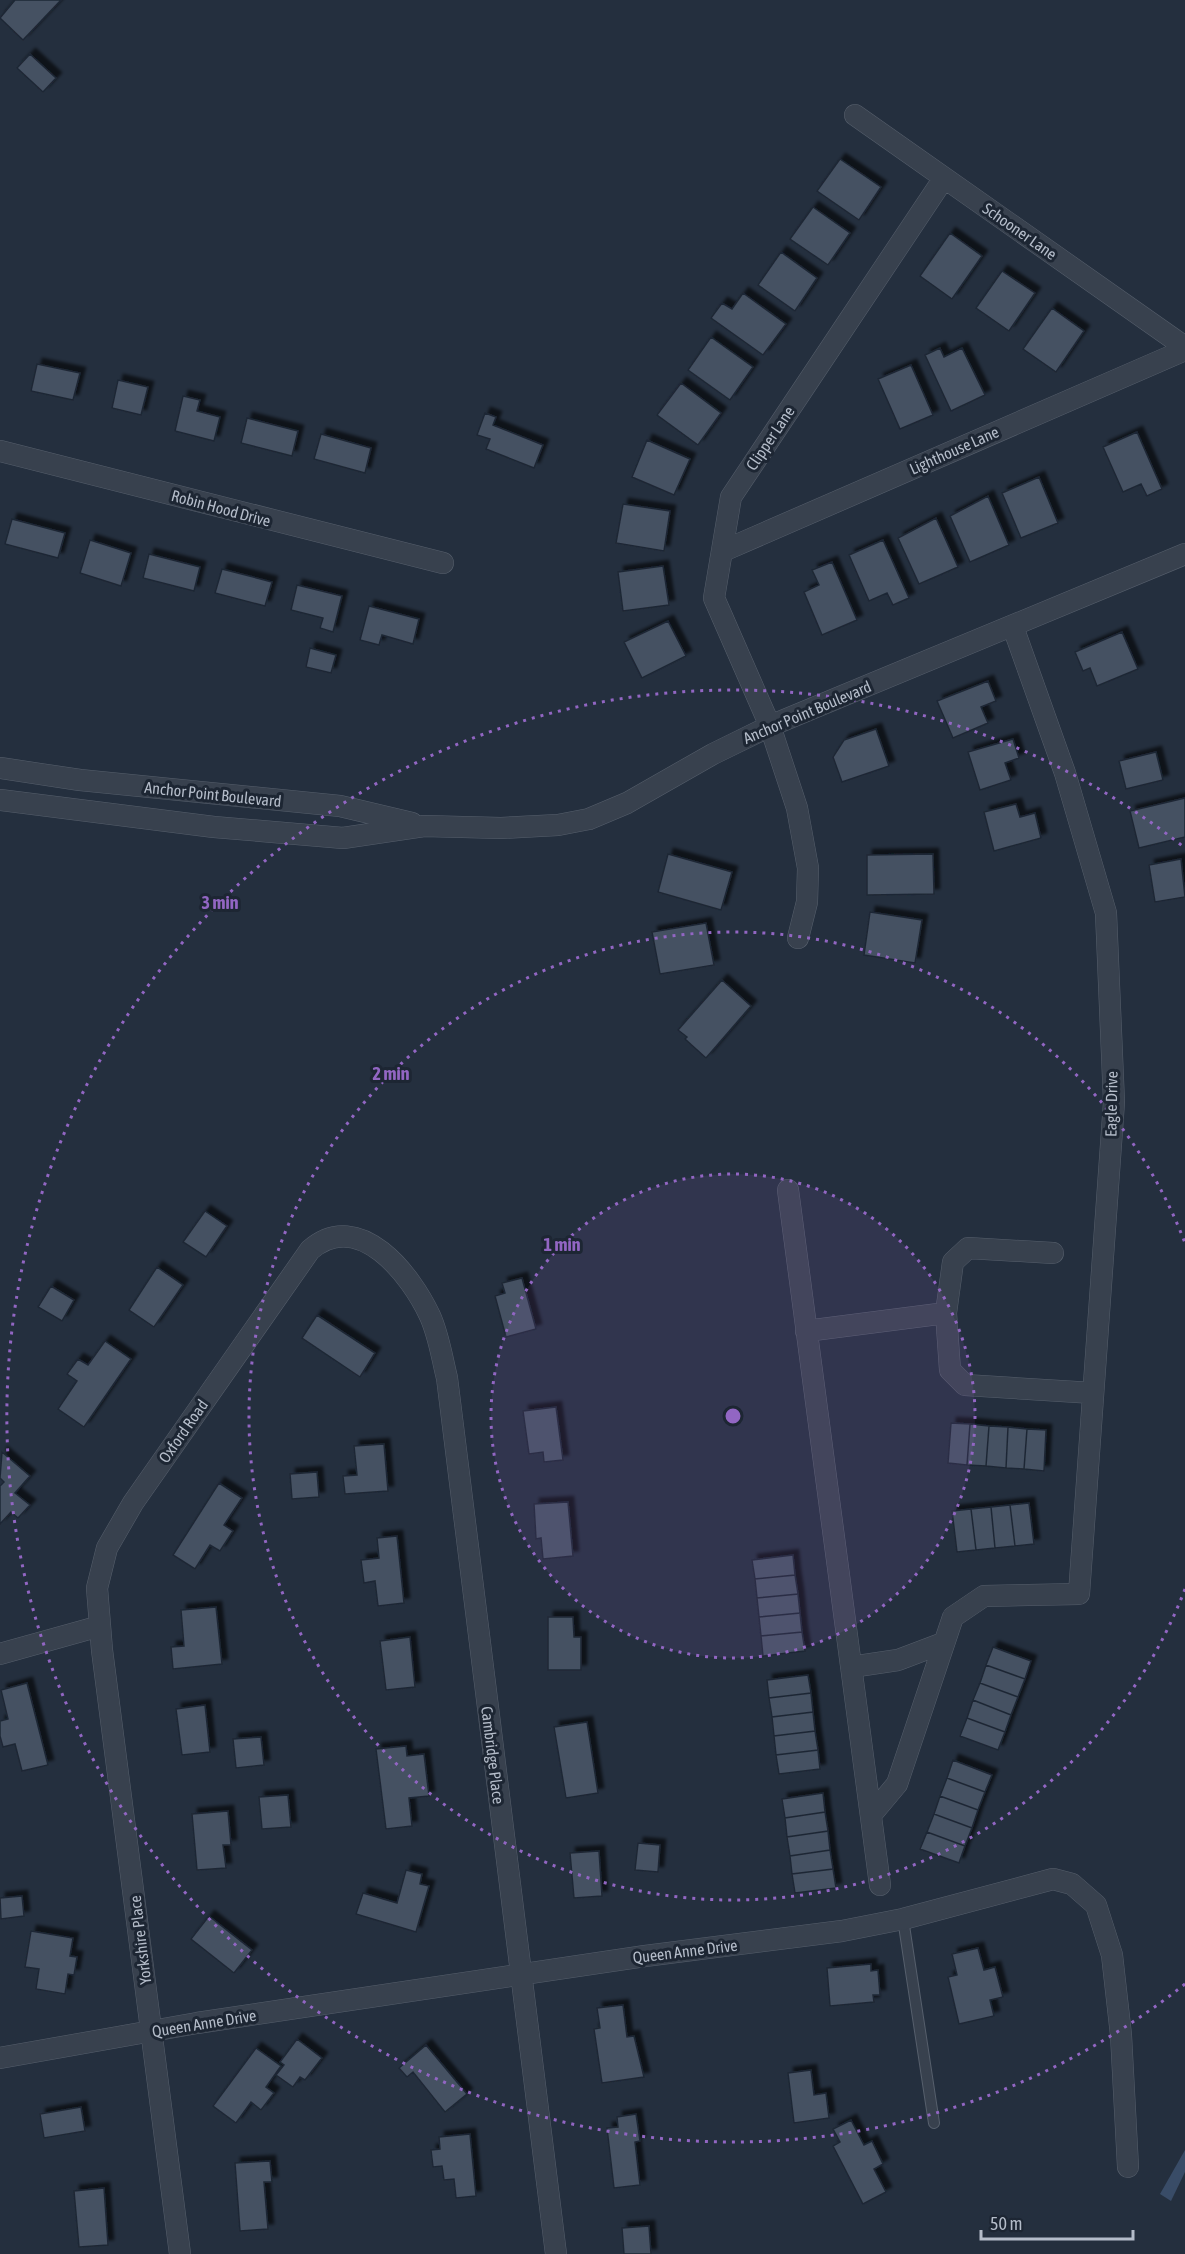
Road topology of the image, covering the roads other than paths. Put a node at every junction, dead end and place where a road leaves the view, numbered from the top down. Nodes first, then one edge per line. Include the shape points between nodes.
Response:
1 (855, 115) dead end
2 (944, 178) junction
3 (1185, 348) edge
4 (0, 451) edge
5 (723, 551) junction
6 (1185, 554) edge
7 (443, 563) dead end
8 (1013, 627) junction
9 (770, 726) junction
10 (0, 768) edge
11 (0, 801) edge
12 (424, 826) junction
13 (798, 938) dead end
14 (788, 1190) dead end
15 (1053, 1253) dead end
16 (398, 1267) joint
17 (946, 1313) junction
18 (806, 1331) junction
19 (1093, 1393) junction
20 (100, 1626) junction
21 (943, 1643) junction
22 (0, 1654) edge
23 (851, 1667) junction
24 (870, 1815) junction
25 (880, 1885) dead end
26 (903, 1919) junction
27 (521, 1975) junction
28 (151, 2031) junction
29 (0, 2058) edge
30 (934, 2123) dead end
31 (1128, 2167) dead end
32 (180, 2254) edge
33 (556, 2254) edge

1 - 2 street, Schooner Lane
2 - 3 street, Schooner Lane
2 - 5 street, Clipper Lane via 731,497
3 - 5 street, Lighthouse Lane
4 - 7 street, Robin Hood Drive
5 - 9 street, Clipper Lane via 714,598
6 - 8 street, Anchor Point Boulevard
8 - 9 street, Anchor Point Boulevard
8 - 19 street, Eagle Drive via 1065,773 1106,913 1113,1102
9 - 12 street, Anchor Point Boulevard via 627,803 589,819 501,828
9 - 13 street, Clipper Lane via 797,808 808,868 807,902
10 - 12 street, Anchor Point Boulevard via 340,807
11 - 12 street, Anchor Point Boulevard via 343,838
14 - 18 street
15 - 17 street via 968,1248 953,1262
16 - 20 street, Oxford Road via 376,1247 353,1237 337,1237 310,1250 133,1503 112,1539 97,1588
16 - 27 street, Cambridge Place via 431,1318 447,1378
17 - 18 street
17 - 19 street via 950,1370 965,1385
18 - 23 street
19 - 21 street, Eagle Drive via 1079,1594 984,1596 952,1617
20 - 22 street
20 - 28 street, Yorkshire Place
21 - 23 street via 898,1660
21 - 24 street via 897,1784
23 - 24 street
24 - 25 street
26 - 27 street, Queen Anne Drive via 842,1931
26 - 30 lane
26 - 31 street, Queen Anne Drive via 1053,1879 1072,1884 1096,1905 1112,1955
27 - 28 street, Queen Anne Drive
27 - 33 street, Cambridge Place
28 - 29 street, Queen Anne Drive
28 - 32 street, Yorkshire Place

